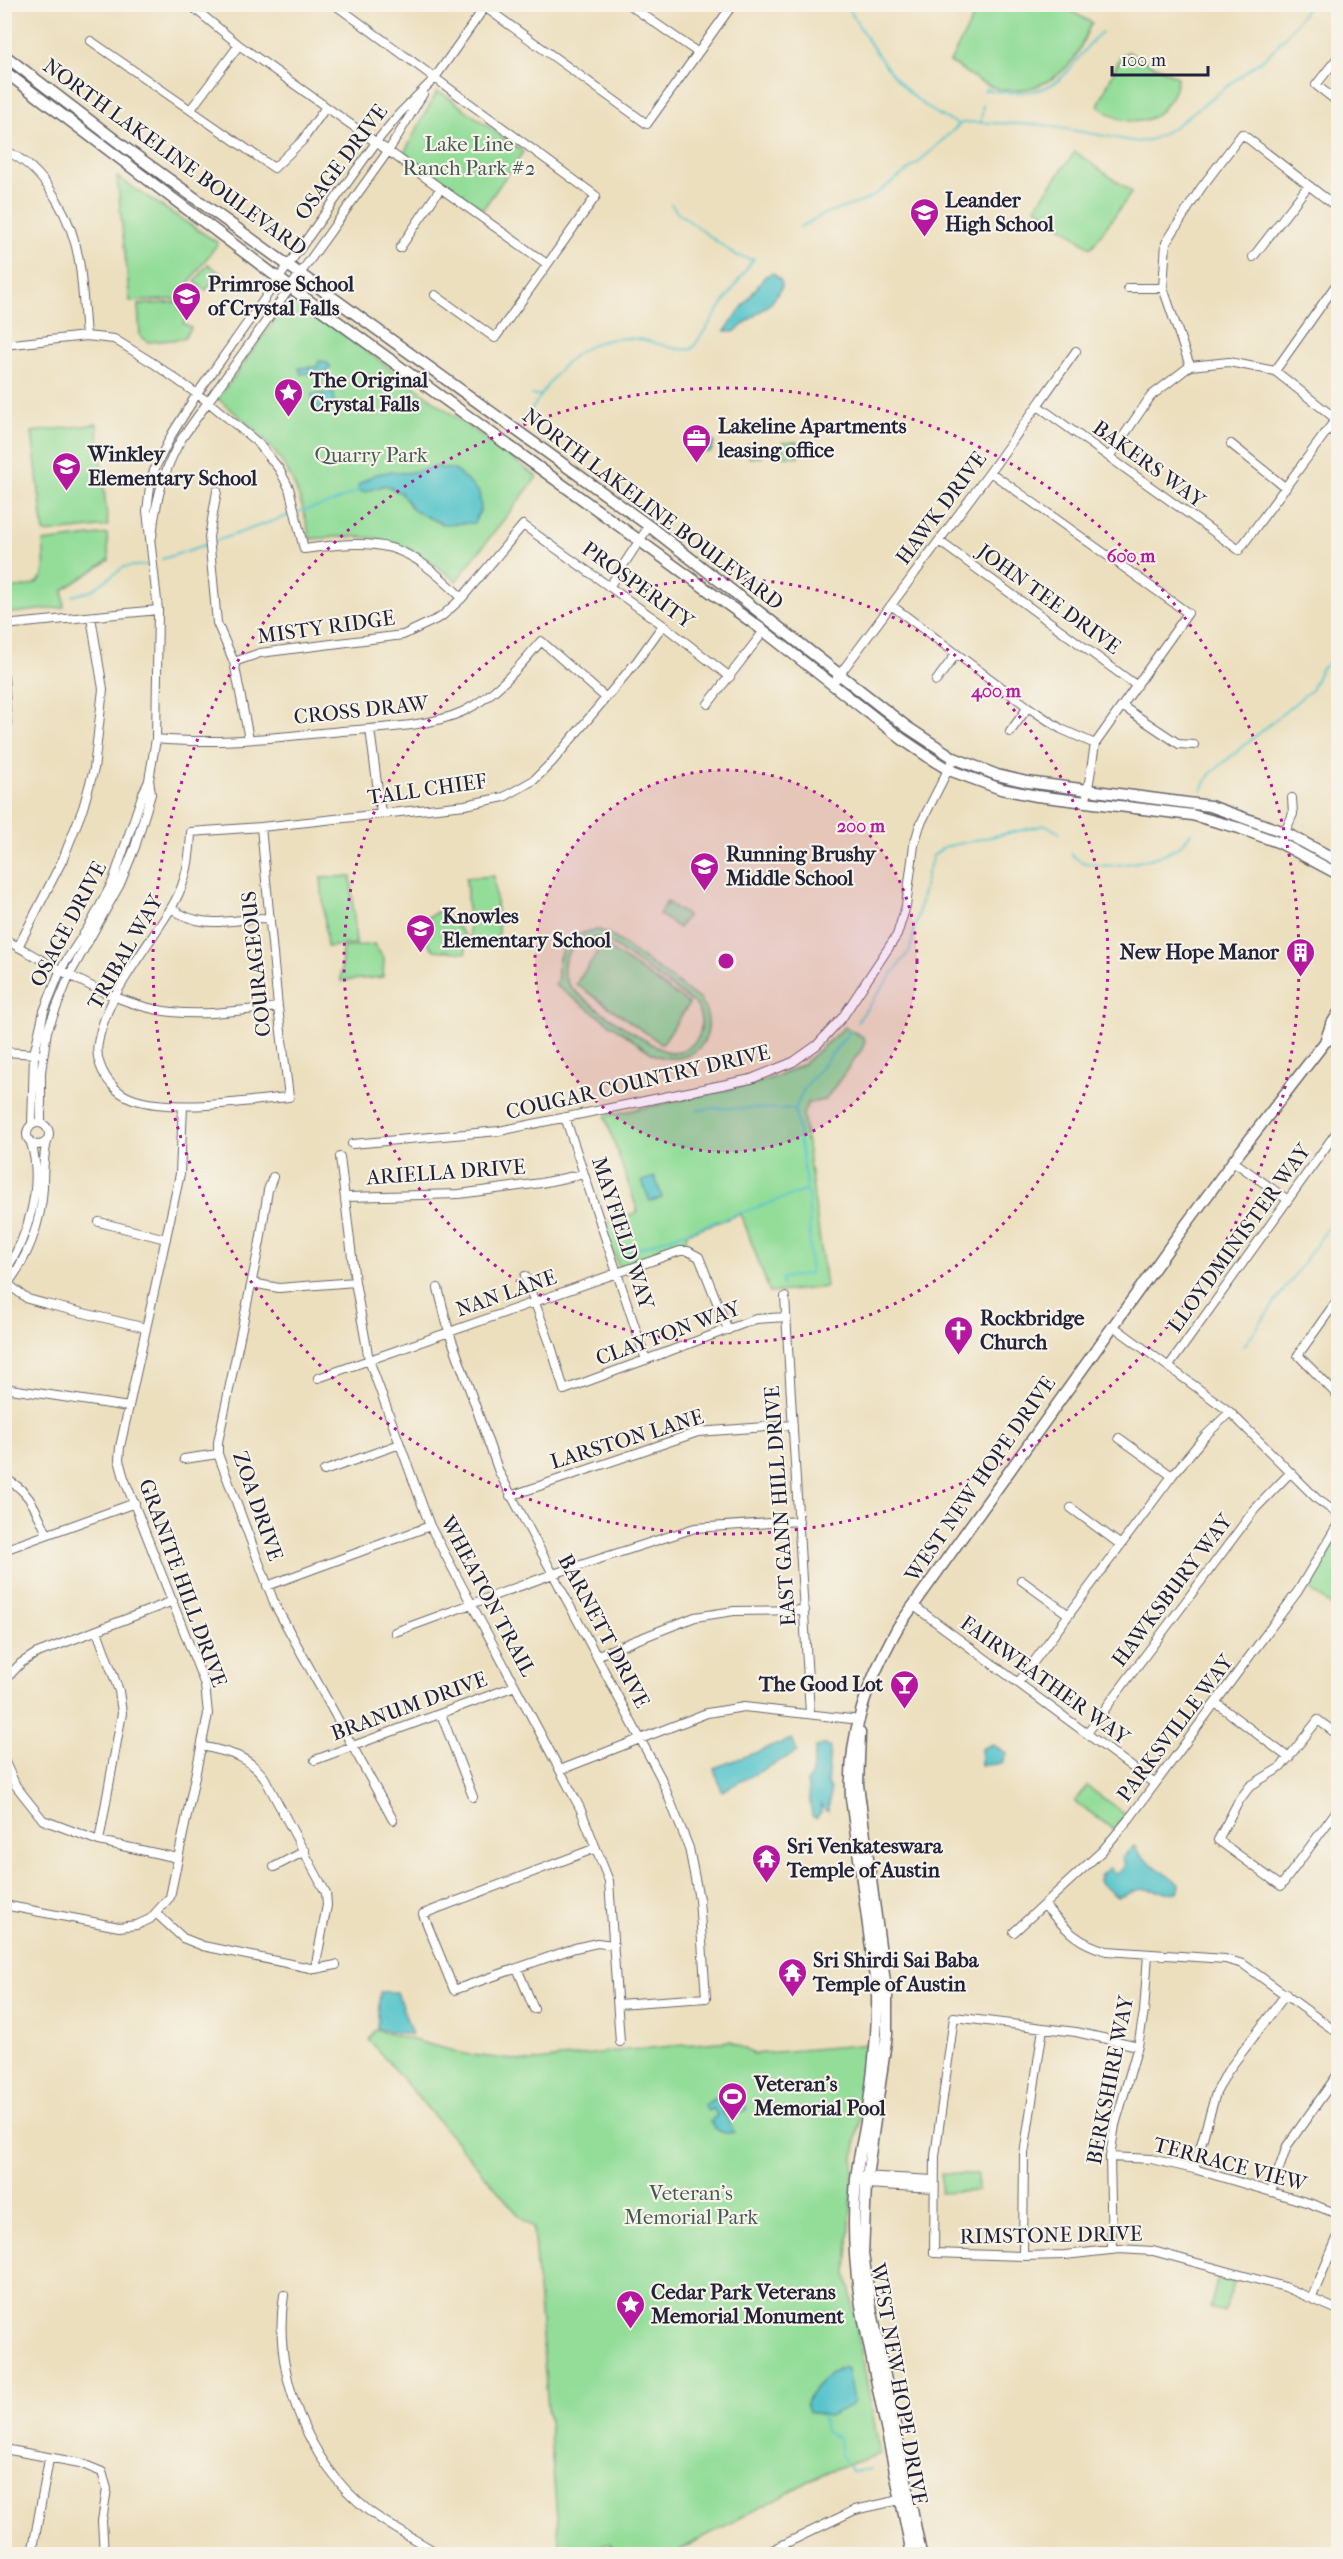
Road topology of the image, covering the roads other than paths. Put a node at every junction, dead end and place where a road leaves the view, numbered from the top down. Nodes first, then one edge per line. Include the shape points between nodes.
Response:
1 (189, 4) edge
2 (334, 4) edge
3 (733, 4) edge
4 (485, 5) edge
5 (630, 5) edge
6 (91, 41) dead end
7 (239, 45) junction
8 (697, 52) junction
9 (4, 55) edge
10 (1338, 57) edge
11 (4, 71) edge
12 (434, 78) junction
13 (427, 86) junction
14 (1338, 102) edge
15 (326, 107) junction
16 (191, 109) junction
17 (377, 141) junction
18 (4, 150) edge
19 (389, 150) junction
20 (1308, 186) junction
21 (440, 189) junction
22 (1338, 208) edge
23 (400, 248) dead end
24 (1253, 257) dead end
25 (547, 264) junction
26 (288, 265) junction
27 (301, 274) junction
28 (280, 279) junction
29 (1338, 282) edge
30 (290, 287) junction
31 (1128, 288) dead end
32 (1163, 288) junction
33 (435, 295) dead end
34 (86, 336) junction
35 (4, 345) edge
36 (1076, 351) dead end
37 (1190, 366) junction
38 (1275, 371) junction
39 (197, 394) junction
40 (207, 401) junction
41 (1038, 406) junction
42 (1337, 418) edge
43 (1231, 444) dead end
44 (1109, 457) junction
45 (990, 472) junction
46 (1286, 488) junction
47 (217, 491) dead end
48 (523, 525) joint
49 (649, 526) junction
50 (939, 541) junction
51 (640, 542) junction
52 (151, 546) junction
53 (609, 587) junction
54 (462, 598) junction
55 (891, 605) junction
56 (158, 610) junction
57 (91, 617) junction
58 (4, 625) edge
59 (663, 625) junction
60 (764, 631) junction
61 (956, 654) junction
62 (234, 662) junction
63 (4, 677) edge
64 (730, 677) junction
65 (836, 679) junction
66 (936, 681) dead end
67 (1137, 686) junction
68 (606, 698) junction
69 (708, 704) dead end
70 (1122, 706) junction
71 (1028, 707) junction
72 (370, 729) junction
73 (1010, 732) dead end
74 (156, 739) junction
75 (249, 739) junction
76 (1095, 744) junction
77 (1194, 746) dead end
78 (4, 752) edge
79 (954, 758) junction
80 (949, 770) junction
81 (149, 780) junction
82 (1088, 790) junction
83 (1292, 798) dead end
84 (1085, 802) junction
85 (381, 814) junction
86 (261, 827) junction
87 (190, 832) joint
88 (1284, 832) junction
89 (1280, 843) junction
90 (1338, 861) edge
91 (1338, 874) edge
92 (171, 908) junction
93 (270, 918) junction
94 (4, 939) edge
95 (18, 947) junction
96 (61, 969) junction
97 (70, 974) junction
98 (115, 997) junction
99 (278, 1007) junction
100 (1338, 1014) edge
101 (1338, 1034) edge
102 (1325, 1042) junction
103 (4, 1052) edge
104 (38, 1054) junction
105 (289, 1097) joint
106 (183, 1106) junction
107 (565, 1117) junction
108 (37, 1124) junction
109 (1338, 1130) edge
110 (47, 1142) junction
111 (31, 1143) junction
112 (352, 1144) dead end
113 (340, 1157) dead end
114 (1233, 1161) junction
115 (584, 1174) junction
116 (273, 1178) dead end
117 (347, 1197) junction
118 (1288, 1200) junction
119 (99, 1222) dead end
120 (166, 1239) junction
121 (617, 1272) junction
122 (4, 1273) edge
123 (525, 1276) dead end
124 (355, 1282) junction
125 (252, 1283) junction
126 (6, 1285) edge
127 (438, 1288) dead end
128 (785, 1297) dead end
129 (1338, 1299) edge
130 (535, 1302) junction
131 (786, 1317) junction
132 (1113, 1326) junction
133 (146, 1328) junction
134 (728, 1330) junction
135 (448, 1332) junction
136 (369, 1360) junction
137 (646, 1360) junction
138 (1169, 1366) junction
139 (318, 1378) dead end
140 (4, 1388) edge
141 (1338, 1396) edge
142 (129, 1407) junction
143 (1230, 1412) junction
144 (793, 1425) junction
145 (1119, 1438) dead end
146 (400, 1444) junction
147 (218, 1454) junction
148 (184, 1459) dead end
149 (324, 1471) dead end
150 (1290, 1473) junction
151 (4, 1479) edge
152 (1169, 1480) junction
153 (510, 1496) junction
154 (135, 1503) junction
155 (1071, 1508) dead end
156 (1338, 1514) edge
157 (799, 1521) junction
158 (1338, 1524) edge
159 (430, 1526) junction
160 (47, 1534) junction
161 (1118, 1548) junction
162 (4, 1551) edge
163 (554, 1574) junction
164 (1021, 1580) dead end
165 (267, 1586) junction
166 (173, 1601) junction
167 (471, 1604) junction
168 (914, 1606) junction
169 (805, 1610) junction
170 (1065, 1619) junction
171 (97, 1631) junction
172 (395, 1632) dead end
173 (598, 1654) junction
174 (4, 1681) edge
175 (1018, 1683) junction
176 (515, 1686) junction
177 (1216, 1703) junction
178 (810, 1713) junction
179 (441, 1714) junction
180 (860, 1720) junction
181 (1087, 1733) junction
182 (1338, 1735) edge
183 (641, 1739) junction
184 (202, 1746) junction
185 (352, 1747) junction
186 (1289, 1758) junction
187 (4, 1760) edge
188 (315, 1760) dead end
189 (560, 1770) junction
190 (1155, 1785) junction
191 (473, 1797) dead end
192 (1337, 1813) edge
193 (393, 1820) dead end
194 (99, 1841) junction
195 (596, 1848) junction
196 (305, 1851) junction
197 (178, 1858) junction
198 (274, 1867) dead end
199 (4, 1905) edge
200 (1044, 1905) junction
201 (157, 1914) junction
202 (1014, 1932) dead end
203 (614, 1946) junction
204 (1148, 1954) junction
205 (336, 1965) dead end
206 (517, 1968) junction
207 (315, 1969) junction
208 (1286, 1994) junction
209 (618, 2004) junction
210 (534, 2009) dead end
211 (1043, 2028) junction
212 (1338, 2033) edge
213 (620, 2042) dead end
214 (1137, 2046) junction
215 (1338, 2074) edge
216 (1110, 2157) junction
217 (1194, 2169) junction
218 (863, 2179) junction
219 (934, 2184) junction
220 (1271, 2192) junction
221 (1338, 2214) edge
222 (1338, 2236) edge
223 (1112, 2250) junction
224 (1023, 2256) junction
225 (284, 2295) dead end
226 (1312, 2296) junction
227 (1338, 2310) edge
228 (4, 2449) edge
229 (49, 2459) junction
230 (900, 2500) junction
231 (32, 2554) edge
232 (104, 2554) edge
233 (439, 2554) edge
234 (764, 2554) edge
235 (912, 2554) edge
236 (921, 2554) edge

1 - 7 street
2 - 12 street
3 - 8 street
4 - 8 street via 647,124
4 - 12 street, OSAGE DRIVE
5 - 8 street
6 - 16 street
7 - 15 street
7 - 16 street
9 - 26 main road, NORTH LAKELINE BOULEVARD
10 - 14 street via 1316,85
11 - 28 main road, NORTH LAKELINE BOULEVARD
12 - 13 street, OSAGE DRIVE
12 - 25 street via 596,196
13 - 17 street, OSAGE DRIVE
13 - 19 street, OSAGE DRIVE
15 - 16 street via 302,141 274,168
15 - 17 street
17 - 19 street
17 - 26 street, OSAGE DRIVE
18 - 34 street via 32,166 51,191 69,226 80,264
19 - 21 street
19 - 27 street, OSAGE DRIVE
20 - 22 street
20 - 24 street
20 - 32 street via 1242,134 1166,243
21 - 23 street
21 - 25 street
25 - 33 street via 495,338
26 - 27 main road, NORTH LAKELINE BOULEVARD
26 - 28 street, OSAGE DRIVE
27 - 30 street, OSAGE DRIVE
27 - 49 main road, NORTH LAKELINE BOULEVARD
28 - 30 main road, NORTH LAKELINE BOULEVARD
28 - 39 street, OSAGE DRIVE
29 - 38 street
30 - 40 street, OSAGE DRIVE
30 - 51 main road, NORTH LAKELINE BOULEVARD
31 - 32 street
32 - 37 street
34 - 35 street
34 - 39 street via 114,339
36 - 41 street, HAWK DRIVE
37 - 38 street via 1229,362
37 - 44 street via 1151,396
38 - 42 street
39 - 40 street
39 - 52 street, OSAGE DRIVE via 151,478 147,511
40 - 52 street, OSAGE DRIVE via 168,467
40 - 54 street via 258,443 279,469 296,513 304,549 379,544 417,559
41 - 44 street, BAKERS WAY
41 - 45 street, HAWK DRIVE
42 - 46 street
43 - 46 street
44 - 46 street, BAKERS WAY via 1239,550
45 - 50 street, HAWK DRIVE
45 - 67 street via 1188,613
47 - 62 street via 209,537 217,622
48 - 53 street, PROSPERITY
48 - 54 street, MISTY RIDGE
49 - 51 street
49 - 65 main road, NORTH LAKELINE BOULEVARD
50 - 55 street, HAWK DRIVE
50 - 67 street, JOHN TEE DRIVE
51 - 53 street
51 - 60 main road, NORTH LAKELINE BOULEVARD
52 - 56 street, OSAGE DRIVE
53 - 59 street, PROSPERITY
54 - 62 street, MISTY RIDGE via 441,617 403,635 260,653
55 - 61 street
55 - 65 street, HAWK DRIVE
56 - 57 street
56 - 74 street, OSAGE DRIVE
57 - 58 street
57 - 95 street via 103,689 94,769 63,859
59 - 64 street, PROSPERITY
59 - 68 street, TALL CHIEF
60 - 64 street
60 - 65 main road, NORTH LAKELINE BOULEVARD
61 - 66 street
61 - 71 street
62 - 75 street
63 - 78 street
64 - 69 street
65 - 79 main road, NORTH LAKELINE BOULEVARD
65 - 80 main road, NORTH LAKELINE BOULEVARD via 902,739
67 - 70 street
68 - 72 street, CROSS DRAW via 541,641 518,668 463,711 441,719
68 - 85 street, TALL CHIEF via 552,762 517,791 465,805
70 - 76 street
70 - 77 street via 1179,744
71 - 73 street
71 - 76 street via 1061,729
72 - 75 street, CROSS DRAW
72 - 85 street
74 - 75 street, CROSS DRAW
74 - 81 street, OSAGE DRIVE
76 - 82 street
79 - 80 street, COUGAR COUNTRY DRIVE
79 - 82 main road, NORTH LAKELINE BOULEVARD via 997,775
80 - 84 main road, NORTH LAKELINE BOULEVARD via 1001,789
80 - 107 street, COUGAR COUNTRY DRIVE via 916,836 906,906 897,935 842,1018 817,1045 765,1075
81 - 96 street, OSAGE DRIVE via 113,881
81 - 97 street, OSAGE DRIVE via 152,794 120,884
82 - 84 street
82 - 88 main road, NORTH LAKELINE BOULEVARD via 1210,806
83 - 88 street via 1293,814
84 - 89 main road, NORTH LAKELINE BOULEVARD via 1192,815
85 - 86 street, TALL CHIEF
86 - 87 street, TALL CHIEF
86 - 93 street, COURAGEOUS
87 - 92 street, TRIBAL WAY via 186,878
88 - 89 street
88 - 90 main road, NORTH LAKELINE BOULEVARD
89 - 91 main road, NORTH LAKELINE BOULEVARD
92 - 93 street via 197,922
92 - 98 street, TRIBAL WAY
93 - 99 street, COURAGEOUS
94 - 95 street
95 - 96 street
96 - 97 street
96 - 104 street, OSAGE DRIVE via 44,1011
97 - 98 street
97 - 104 street, OSAGE DRIVE
98 - 99 street via 172,1012
98 - 106 street, TRIBAL WAY via 97,1044 106,1078 117,1090 140,1102
99 - 105 street, COURAGEOUS
100 - 102 main road, WEST NEW HOPE DRIVE
101 - 102 main road, WEST NEW HOPE DRIVE
102 - 114 main road, WEST NEW HOPE DRIVE
103 - 104 street
104 - 108 street, OSAGE DRIVE
105 - 106 street, TRIBAL WAY
106 - 120 street, GRANITE HILL DRIVE via 180,1174
107 - 112 street, COUGAR COUNTRY DRIVE via 487,1133
107 - 115 street, MAYFIELD WAY
108 - 110 street via 49,1131
108 - 111 street via 27,1133
109 - 118 street, LLOYDMINISTER WAY
110 - 111 street via 37,1146
110 - 126 street via 40,1211 25,1256
111 - 122 street via 32,1202 21,1244
113 - 117 street, WHEATON TRAIL
114 - 118 street
114 - 132 main road, WEST NEW HOPE DRIVE
115 - 117 street, ARIELLA DRIVE via 459,1194
115 - 121 street, MAYFIELD WAY
116 - 125 street, ZOA DRIVE
117 - 124 street, WHEATON TRAIL
118 - 138 street, LLOYDMINISTER WAY
119 - 120 street
120 - 133 street, GRANITE HILL DRIVE
121 - 130 street, NAN LANE
121 - 134 street, NAN LANE via 680,1251 694,1253 703,1264
121 - 137 street, MAYFIELD WAY
123 - 130 street
124 - 125 street via 279,1288
124 - 136 street, WHEATON TRAIL
125 - 147 street, ZOA DRIVE
126 - 133 street via 28,1299
127 - 135 street, BARNETT DRIVE
128 - 131 street, EAST GANN HILL DRIVE
129 - 141 street via 1298,1355
130 - 135 street, NAN LANE
130 - 137 street, CLAYTON WAY via 564,1390
131 - 134 street, CLAYTON WAY via 756,1320
131 - 144 street, EAST GANN HILL DRIVE
132 - 138 street
132 - 168 main road, WEST NEW HOPE DRIVE
133 - 142 street, GRANITE HILL DRIVE
134 - 137 street, CLAYTON WAY
135 - 136 street, NAN LANE
135 - 153 street, BARNETT DRIVE
136 - 139 street, NAN LANE
136 - 146 street, WHEATON TRAIL
138 - 143 street
140 - 142 street
142 - 154 street, GRANITE HILL DRIVE via 120,1460
143 - 150 street
143 - 152 street
144 - 153 street, LARSTON LANE via 698,1432
144 - 157 street, EAST GANN HILL DRIVE
145 - 152 street
146 - 149 street
146 - 159 street, WHEATON TRAIL
147 - 148 street
147 - 165 street, ZOA DRIVE
150 - 156 street
150 - 181 street, HAWKSBURY WAY via 1255,1509
151 - 160 street via 26,1494
152 - 161 street
153 - 163 street, BARNETT DRIVE
154 - 160 street
154 - 166 street, GRANITE HILL DRIVE
155 - 161 street
157 - 163 street via 695,1528
157 - 169 street, EAST GANN HILL DRIVE
158 - 177 street, PARKSVILLE WAY via 1298,1591
159 - 165 street
159 - 167 street, WHEATON TRAIL
160 - 162 street
161 - 170 street
163 - 167 street
163 - 173 street, BARNETT DRIVE
164 - 170 street
165 - 185 street, ZOA DRIVE
166 - 171 street
166 - 184 street, GRANITE HILL DRIVE via 208,1699
167 - 172 street
167 - 176 street, WHEATON TRAIL
168 - 175 street, FAIRWEATHER WAY
168 - 180 main road, WEST NEW HOPE DRIVE via 872,1675
169 - 173 street via 734,1611 695,1617
169 - 178 street, EAST GANN HILL DRIVE
170 - 175 street
171 - 174 street via 35,1654
171 - 194 street via 119,1691 122,1713
173 - 183 street, BARNETT DRIVE
175 - 181 street, FAIRWEATHER WAY
176 - 179 street, BRANUM DRIVE
176 - 189 street, WHEATON TRAIL
177 - 186 street
177 - 190 street, PARKSVILLE WAY
178 - 180 street
178 - 183 street via 725,1708
179 - 185 street, BRANUM DRIVE
179 - 191 street
180 - 218 main road, WEST NEW HOPE DRIVE via 852,1748 851,1798 877,2022
181 - 190 street, FAIRWEATHER WAY
182 - 186 street via 1318,1720
183 - 189 street
183 - 209 street, BARNETT DRIVE via 689,1848 699,1899 706,1998
184 - 196 street via 238,1755 256,1767
184 - 197 street, GRANITE HILL DRIVE
185 - 188 street, BRANUM DRIVE
185 - 193 street, ZOA DRIVE
186 - 192 street via 1250,1786 1218,1840 1281,1886
187 - 194 street via 16,1786 43,1820
189 - 195 street, WHEATON TRAIL
190 - 200 street, PARKSVILLE WAY via 1102,1851
194 - 197 street
195 - 203 street, WHEATON TRAIL via 609,1881
195 - 206 street via 423,1914 454,1990
196 - 198 street
196 - 207 street via 326,1893
197 - 201 street, GRANITE HILL DRIVE via 170,1898
199 - 201 street via 119,1927 137,1925
200 - 202 street, PARKSVILLE WAY
200 - 204 street via 1078,1940 1107,1951
201 - 207 street via 191,1942
203 - 206 street via 597,1943
203 - 209 street, WHEATON TRAIL
204 - 208 street via 1225,1959 1243,1964
204 - 214 street, BERKSHIRE WAY
205 - 207 street
206 - 210 street
208 - 212 street
208 - 217 street via 1227,2072 1216,2093
209 - 213 street, WHEATON TRAIL
211 - 214 street
211 - 219 street via 954,2017
211 - 224 street via 1024,2154
214 - 216 street, BERKSHIRE WAY
215 - 220 street via 1287,2146
216 - 217 street, TERRACE VIEW via 1151,2159
216 - 223 street, BERKSHIRE WAY
217 - 220 street, TERRACE VIEW
218 - 219 street
218 - 230 main road, WEST NEW HOPE DRIVE via 854,2230 857,2284
218 - 236 main road, WEST NEW HOPE DRIVE via 867,2286
219 - 224 street, RIMSTONE DRIVE via 934,2253
220 - 221 street, TERRACE VIEW
222 - 226 street
223 - 224 street, RIMSTONE DRIVE
223 - 226 street, RIMSTONE DRIVE via 1153,2251
225 - 233 street via 283,2351 296,2410 329,2469 369,2510
226 - 227 street, RIMSTONE DRIVE
228 - 229 street
229 - 231 street
229 - 232 street via 80,2463 102,2472 107,2489 102,2521
230 - 234 street via 855,2510
230 - 235 main road, WEST NEW HOPE DRIVE

